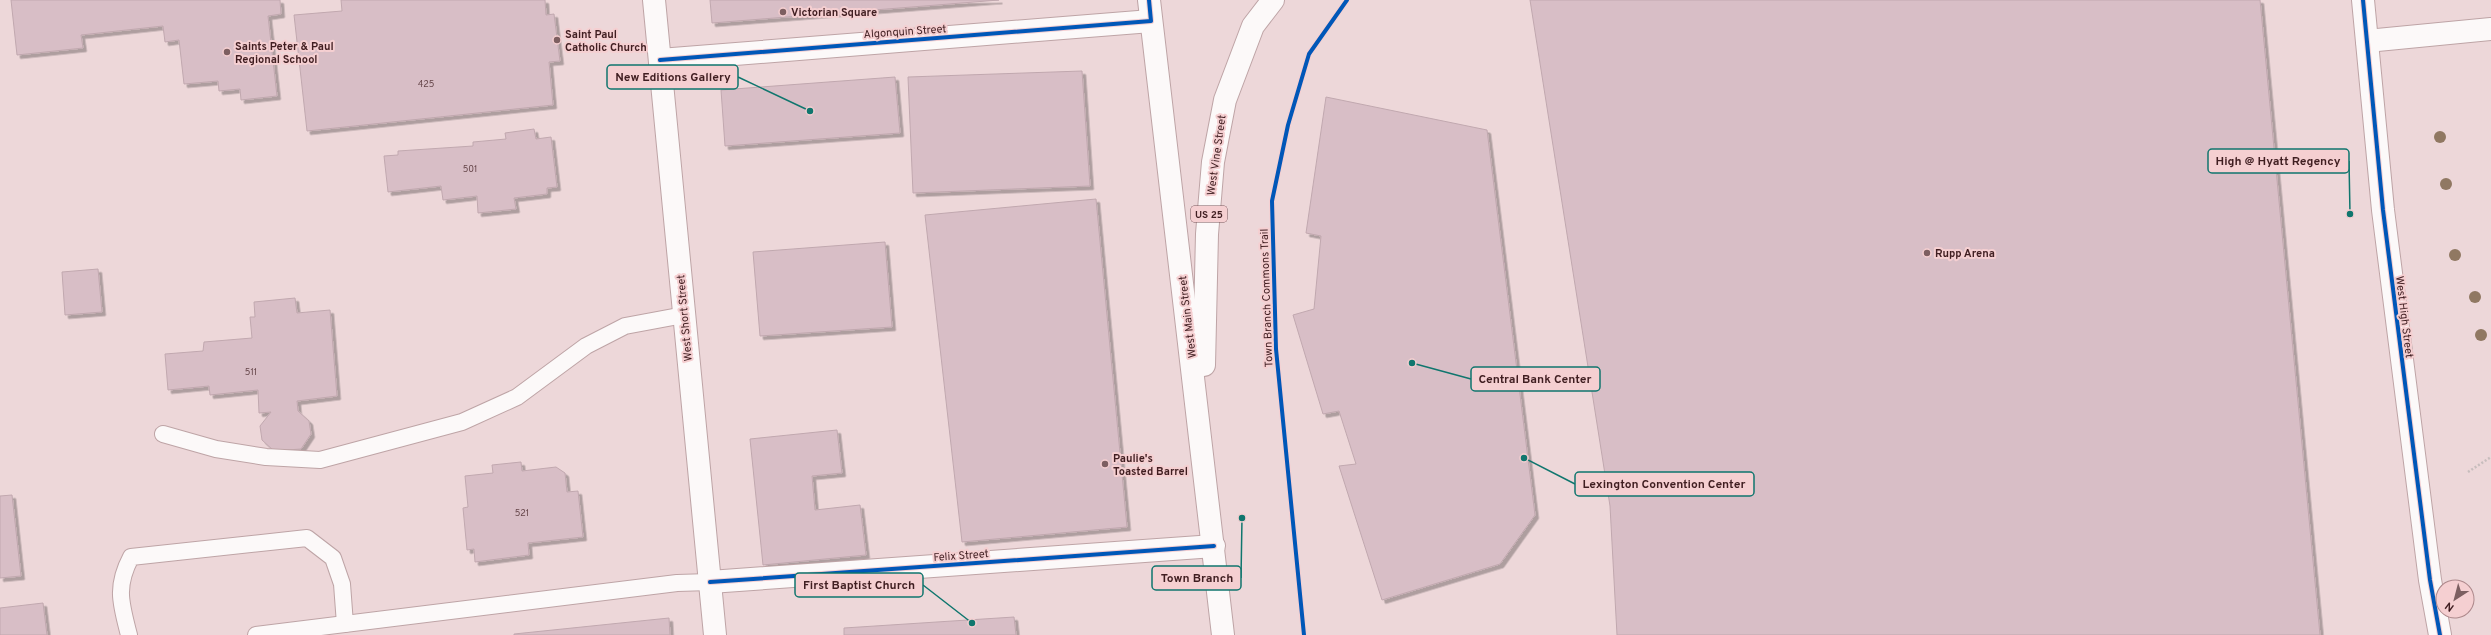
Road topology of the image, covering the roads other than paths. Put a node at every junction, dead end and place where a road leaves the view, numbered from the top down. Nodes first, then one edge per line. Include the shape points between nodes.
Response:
1 (654, 0) edge
2 (1273, 0) edge
3 (2363, 0) edge
4 (1150, 10) edge
5 (2491, 29) edge
6 (2367, 41) junction
7 (660, 60) junction
8 (684, 315) junction
9 (163, 434) dead end
10 (1202, 442) junction
11 (1214, 546) junction
12 (710, 582) junction
13 (345, 624) junction
14 (129, 635) edge
15 (256, 635) edge
16 (715, 635) edge
17 (1223, 635) edge
18 (2440, 635) edge

1 - 7 main road, West Short Street
2 - 10 main road, West Vine Street / US 25 via 1253,26 1225,100 1213,162 1207,234
3 - 6 main road, West High Street
4 - 7 main road, Algonquin Street
4 - 10 main road, West Main Street / US 25
5 - 6 main road
6 - 18 main road, West High Street via 2384,217 2430,580
7 - 8 main road, West Short Street
8 - 9 lane via 625,326 586,346 517,397 462,422 320,460 266,457 216,449
8 - 12 main road, West Short Street
10 - 11 main road, West Main Street / US 25
11 - 12 main road, Felix Street
11 - 17 main road, West Main Street / US 25
12 - 13 lane via 669,584
12 - 16 main road, West Short Street
13 - 14 lane via 342,584 333,558 306,538 131,557 122,574 120,601
13 - 15 lane

